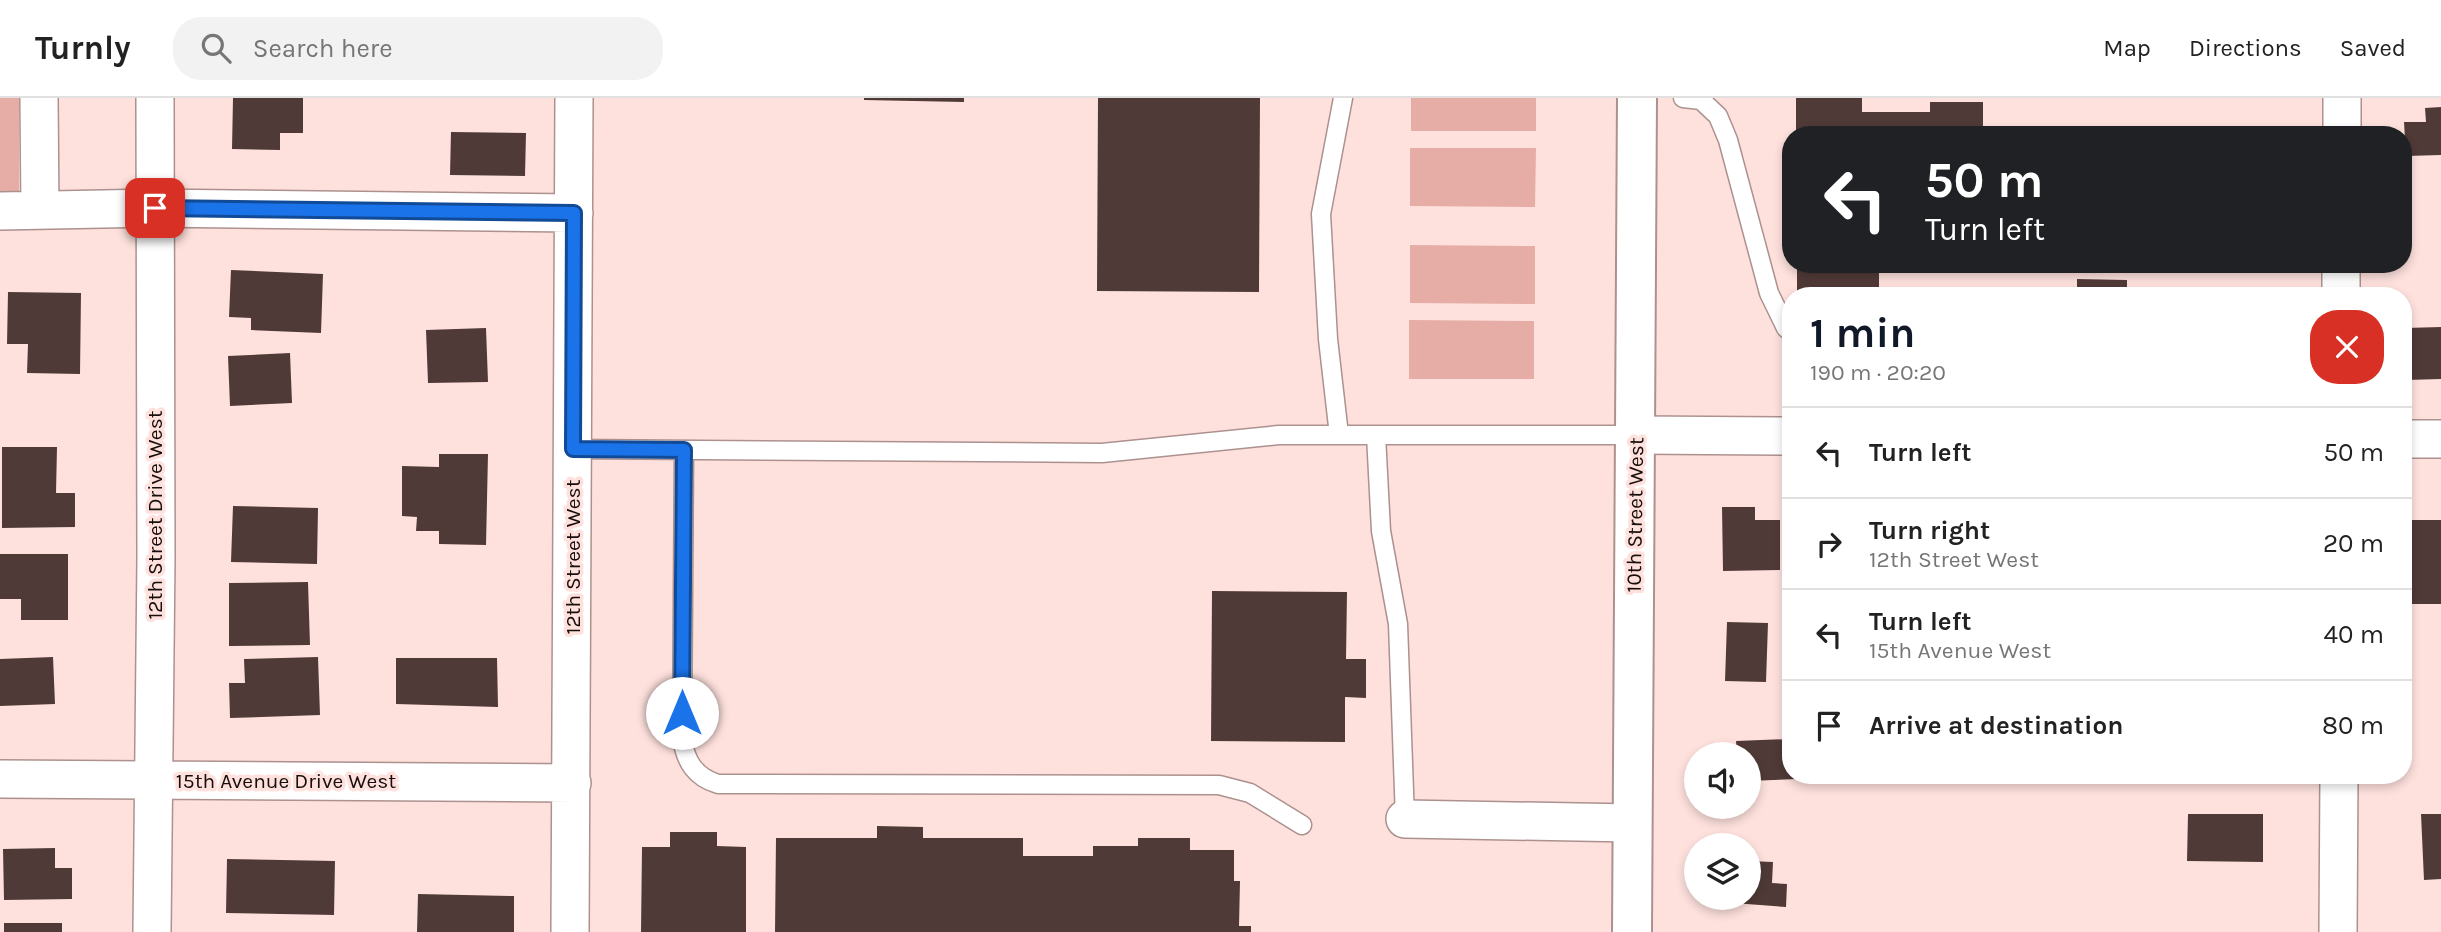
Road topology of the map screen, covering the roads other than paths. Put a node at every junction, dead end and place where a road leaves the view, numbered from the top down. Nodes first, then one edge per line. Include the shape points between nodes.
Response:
1 (39, 98) edge
2 (155, 98) edge
3 (574, 98) edge
4 (1343, 98) edge
5 (1637, 98) edge
6 (1683, 98) edge
7 (2342, 98) edge
8 (2342, 126) edge
9 (155, 208) junction
10 (40, 210) junction
11 (0, 211) edge
12 (574, 213) junction
13 (1782, 320) edge
14 (1339, 435) junction
15 (1376, 435) junction
16 (1636, 435) junction
17 (1782, 436) edge
18 (2412, 439) edge
19 (2441, 439) edge
20 (573, 449) junction
21 (684, 450) junction
22 (0, 779) edge
23 (153, 780) junction
24 (572, 783) junction
25 (2339, 784) edge
26 (1405, 819) joint
27 (1632, 823) junction
28 (1302, 825) dead end
29 (152, 932) edge
30 (570, 932) edge
31 (1632, 932) edge
32 (2338, 932) edge

1 - 10 street
2 - 9 street, 12th Street Drive West
3 - 12 street, 12th Street West
4 - 14 lane via 1321,214
5 - 16 street, 10th Street West
6 - 13 lane via 1701,100 1718,116 1769,293
7 - 8 street
9 - 10 street
9 - 12 street
9 - 23 street, 12th Street Drive West
10 - 11 street
12 - 20 street, 12th Street West
14 - 15 lane
14 - 21 lane via 1279,435 1102,453
15 - 16 lane
15 - 26 lane via 1381,531 1398,624
16 - 17 street
16 - 27 street, 10th Street West
18 - 19 street
20 - 21 lane
20 - 24 street, 12th Street West
21 - 28 lane via 682,739 688,760 704,780 718,784 1219,785 1250,793
22 - 23 street, 15th Avenue Drive West
23 - 24 street, 15th Avenue Drive West
23 - 29 street, 12th Street Drive West
24 - 30 street, 12th Street West
25 - 32 street
26 - 27 street
27 - 31 street, 10th Street West

